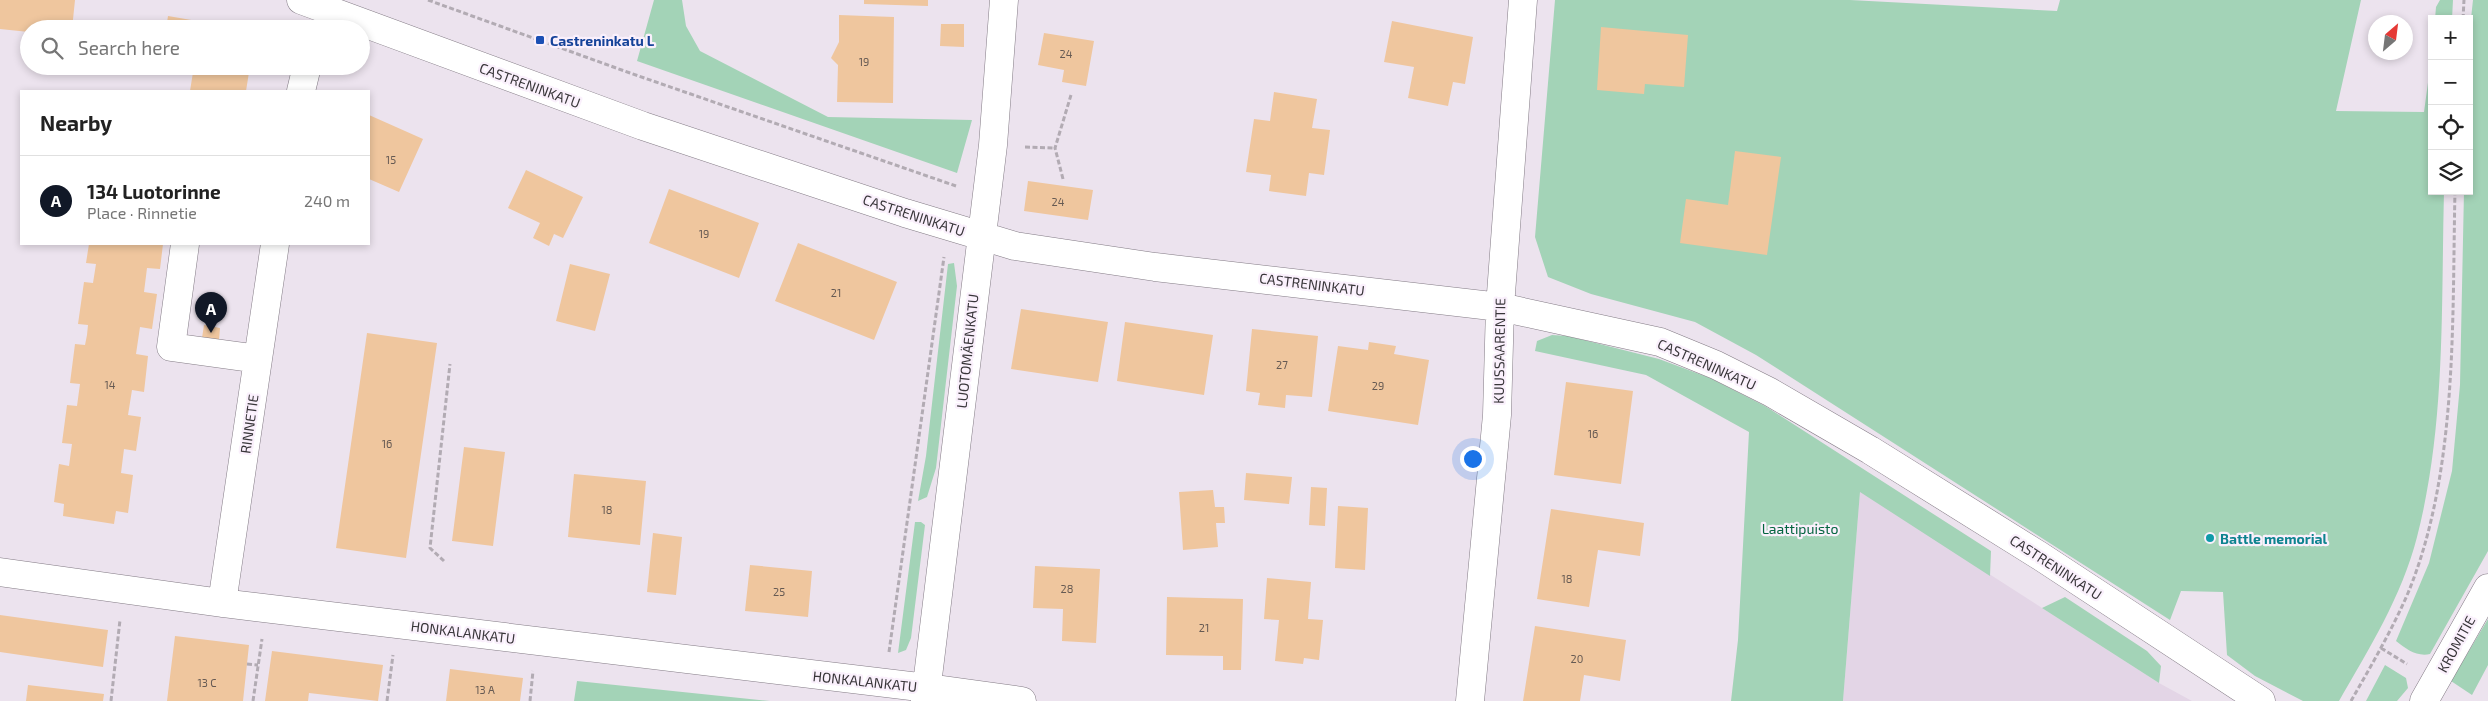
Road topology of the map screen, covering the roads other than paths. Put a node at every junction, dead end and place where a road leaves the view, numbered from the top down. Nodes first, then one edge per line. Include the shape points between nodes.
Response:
1 (301, 0) edge
2 (1004, 0) edge
3 (1523, 0) edge
4 (326, 13) edge
5 (346, 20) edge
6 (370, 29) edge
7 (305, 75) edge
8 (301, 90) edge
9 (980, 236) junction
10 (185, 245) edge
11 (275, 245) edge
12 (1500, 307) junction
13 (258, 359) junction
14 (0, 572) edge
15 (2488, 588) edge
16 (222, 603) junction
17 (926, 694) edge
18 (1022, 701) edge
19 (1470, 701) edge
20 (2261, 701) edge
21 (2424, 701) edge

1 - 4 street, CASTRENINKATU
2 - 9 street, LUOTOMÄENKATU via 993,145
3 - 12 street, KUUSSAARENTIE
4 - 5 street, CASTRENINKATU
6 - 9 street, CASTRENINKATU via 643,126
7 - 8 street
9 - 12 street, CASTRENINKATU via 1015,246 1155,267
9 - 17 street, LUOTOMÄENKATU
10 - 13 street via 171,347
11 - 13 street, RINNETIE
12 - 19 street, KUUSSAARENTIE via 1497,415
12 - 20 street, CASTRENINKATU via 1660,342 1770,392 2032,550
13 - 16 street, RINNETIE
14 - 16 street, HONKALANKATU
15 - 21 street, KROMITIE
16 - 17 street, HONKALANKATU via 885,684
17 - 18 street, HONKALANKATU

